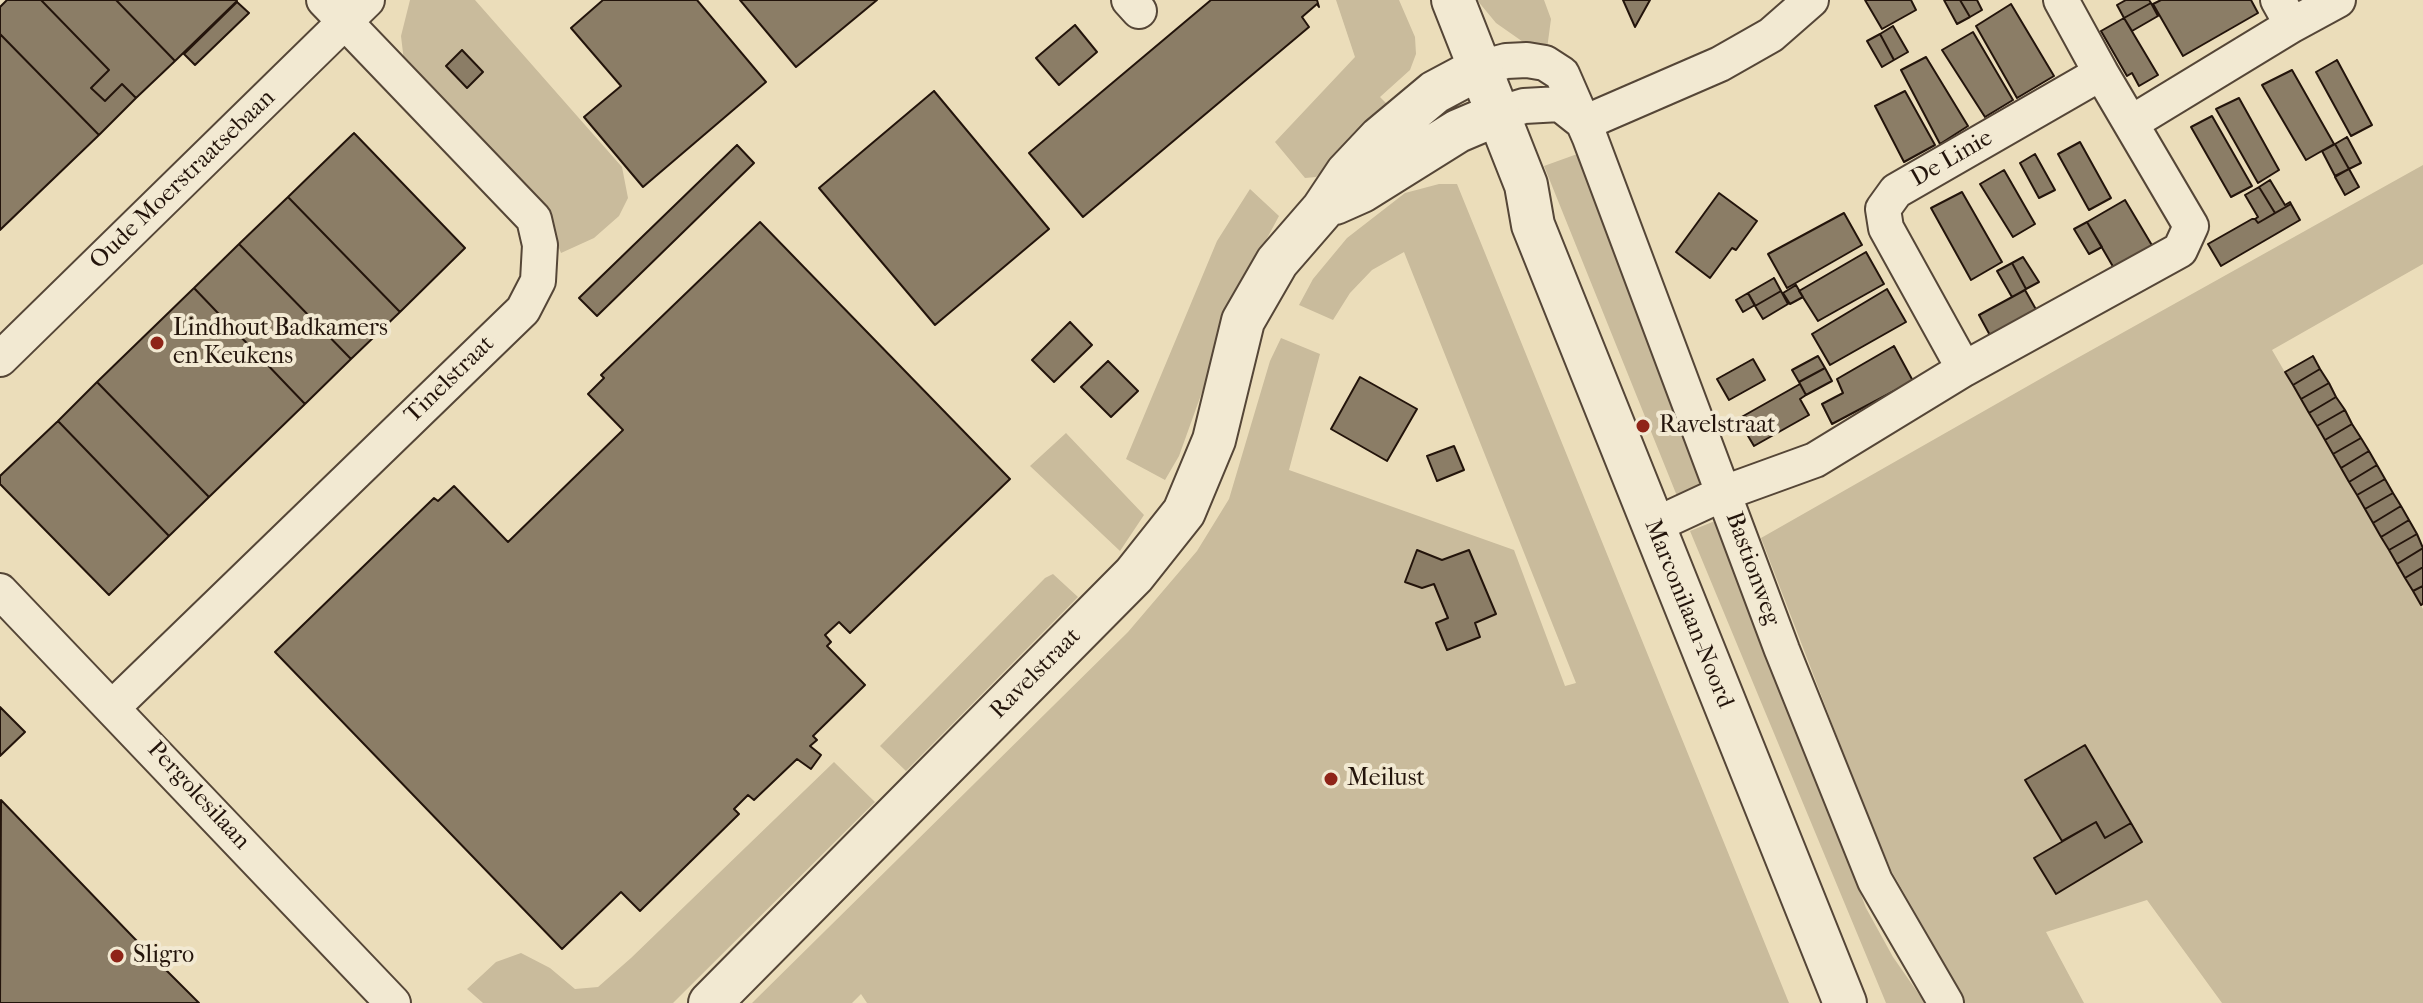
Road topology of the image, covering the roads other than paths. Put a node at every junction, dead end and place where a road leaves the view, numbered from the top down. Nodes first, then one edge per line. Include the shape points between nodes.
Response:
1 (1431, 0) edge
2 (1453, 0) edge
3 (1811, 0) edge
4 (2061, 0) edge
5 (2338, 0) edge
6 (346, 7) edge
7 (2285, 13) edge
8 (1471, 72) junction
9 (2101, 73) junction
10 (1489, 117) junction
11 (1584, 123) junction
12 (2131, 123) junction
13 (1323, 209) junction
14 (0, 359) edge
15 (1964, 369) junction
16 (1724, 493) junction
17 (1653, 526) junction
18 (0, 591) edge
19 (113, 707) junction
20 (393, 1003) edge
21 (710, 1003) edge
22 (1845, 1003) edge
23 (1946, 1003) edge

1 - 8 street, Marconilaan-Noord
2 - 8 street, Marconilaan-Noord
3 - 11 street via 1771,35 1720,64
4 - 9 street
5 - 7 street
6 - 14 street, Oude Moerstraatsebaan
6 - 19 street, Tinelstraat via 534,219 540,245 538,281 523,310
7 - 12 street
8 - 10 street, Marconilaan-Noord
8 - 11 street, Bastionweg via 1506,61 1545,63 1562,74
8 - 13 street, Ravelstraat via 1435,92 1380,138
9 - 12 street
9 - 15 street, De Linie via 1896,191 1883,209 1886,228
10 - 11 street via 1524,106 1560,104
10 - 13 street, Ravelstraat
10 - 17 street, Marconilaan-Noord via 1526,185 1533,225
11 - 16 street, Bastionweg
12 - 15 street via 2191,226 2180,250
13 - 21 street, Ravelstraat via 1277,262 1243,321 1214,440 1184,512 1134,575
15 - 16 street via 1815,460
16 - 17 street
16 - 23 street, Bastionweg via 1875,881
17 - 22 street, Marconilaan-Noord
18 - 19 street, Pergolesilaan
19 - 20 street, Pergolesilaan

